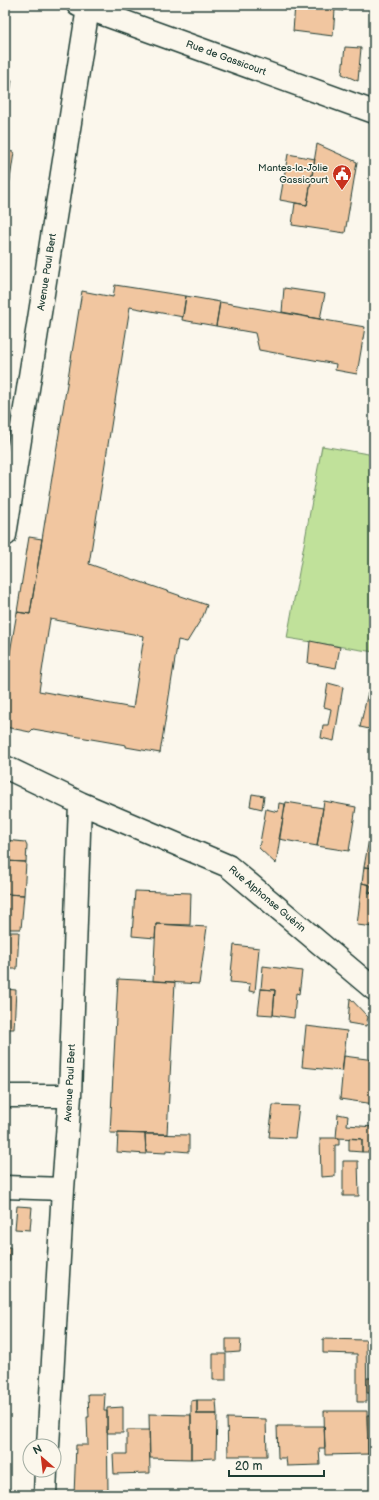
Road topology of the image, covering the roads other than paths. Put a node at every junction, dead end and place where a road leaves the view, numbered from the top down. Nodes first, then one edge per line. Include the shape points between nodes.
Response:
1 (83, 7) edge
2 (374, 112) edge
3 (5, 535) edge
4 (5, 767) edge
5 (80, 803) junction
6 (374, 989) edge
7 (5, 1096) edge
8 (70, 1096) junction
9 (5, 1187) edge
10 (63, 1189) junction
11 (48, 1438) edge
12 (46, 1478) edge
13 (45, 1495) edge

1 - 2 street, Rue de Gassicourt
1 - 3 street, Avenue Paul Bert
4 - 5 street
5 - 6 street, Rue Alphonse Guérin via 228,866
5 - 8 street, Avenue Paul Bert
7 - 8 street
8 - 10 street, Avenue Paul Bert
9 - 10 street
10 - 11 street, Avenue Paul Bert
12 - 13 street

